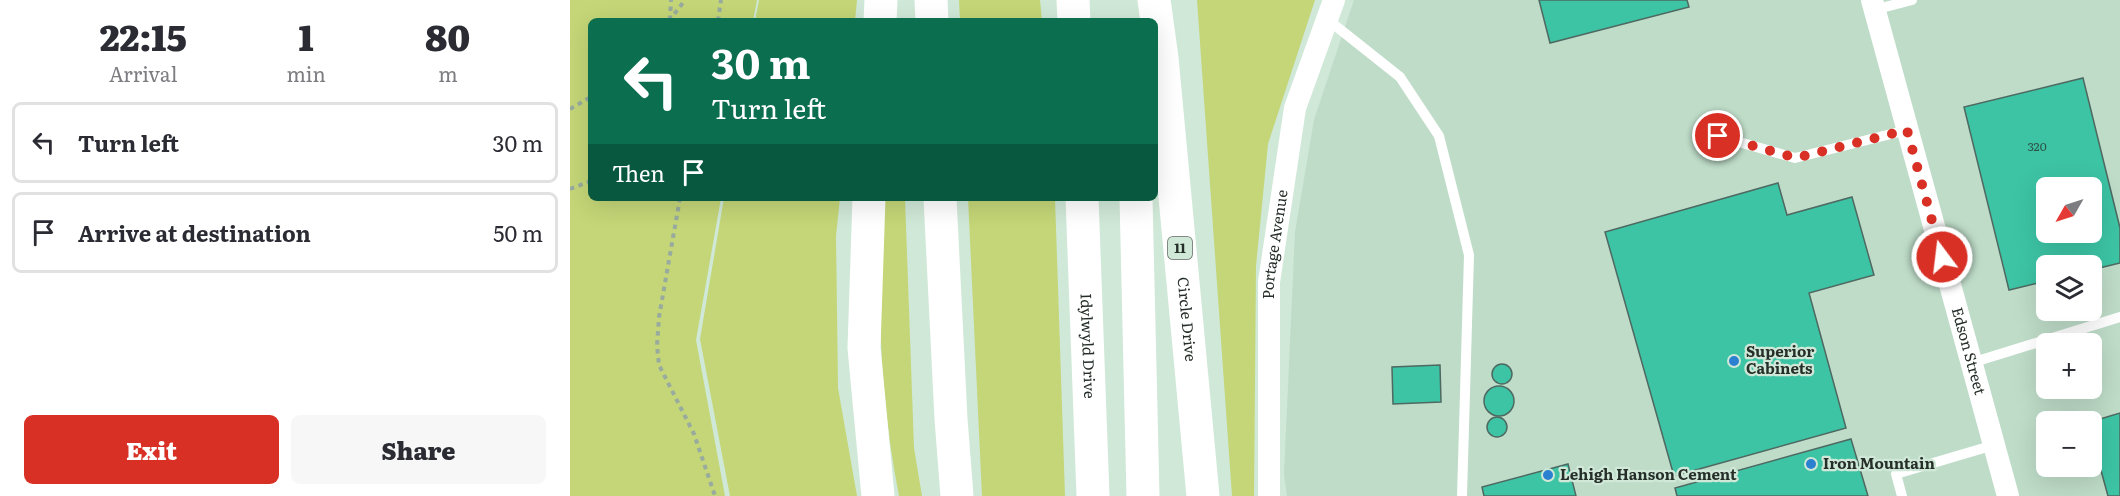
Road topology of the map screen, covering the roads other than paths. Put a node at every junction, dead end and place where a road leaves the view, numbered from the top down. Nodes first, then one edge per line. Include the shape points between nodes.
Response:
1 (881, 0) edge
2 (932, 0) edge
3 (1073, 0) edge
4 (1135, 0) edge
5 (1154, 0) edge
6 (1912, 0) edge
7 (1873, 5) edge
8 (1330, 10) edge
9 (880, 18) edge
10 (932, 18) edge
11 (1074, 18) edge
12 (1135, 18) edge
13 (1157, 18) edge
14 (1158, 28) edge
15 (1907, 130) junction
16 (1718, 136) dead end
17 (869, 201) edge
18 (940, 201) edge
19 (1082, 201) edge
20 (1136, 201) edge
21 (2120, 317) edge
22 (1971, 363) junction
23 (1994, 445) junction
24 (878, 496) edge
25 (957, 496) edge
26 (1093, 496) edge
27 (1143, 496) edge
28 (1203, 496) edge
29 (1269, 496) edge
30 (1462, 496) edge
31 (1902, 496) edge
32 (2008, 496) edge

1 - 9 highway
2 - 10 highway
3 - 11 highway
4 - 12 highway
5 - 13 highway, Circle Drive / 11
6 - 7 lane
7 - 15 street, Edson Street
8 - 29 street, Portage Avenue via 1294,108 1269,282
8 - 30 lane via 1400,77 1438,136 1469,255
14 - 28 highway, Circle Drive / 11
15 - 16 lane via 1796,158
15 - 22 street, Edson Street
17 - 24 highway via 864,348
18 - 25 highway
19 - 26 highway, Idylwyld Drive
20 - 27 highway
21 - 22 lane
22 - 23 street, Edson Street
23 - 31 lane via 1896,474
23 - 32 street, Edson Street

